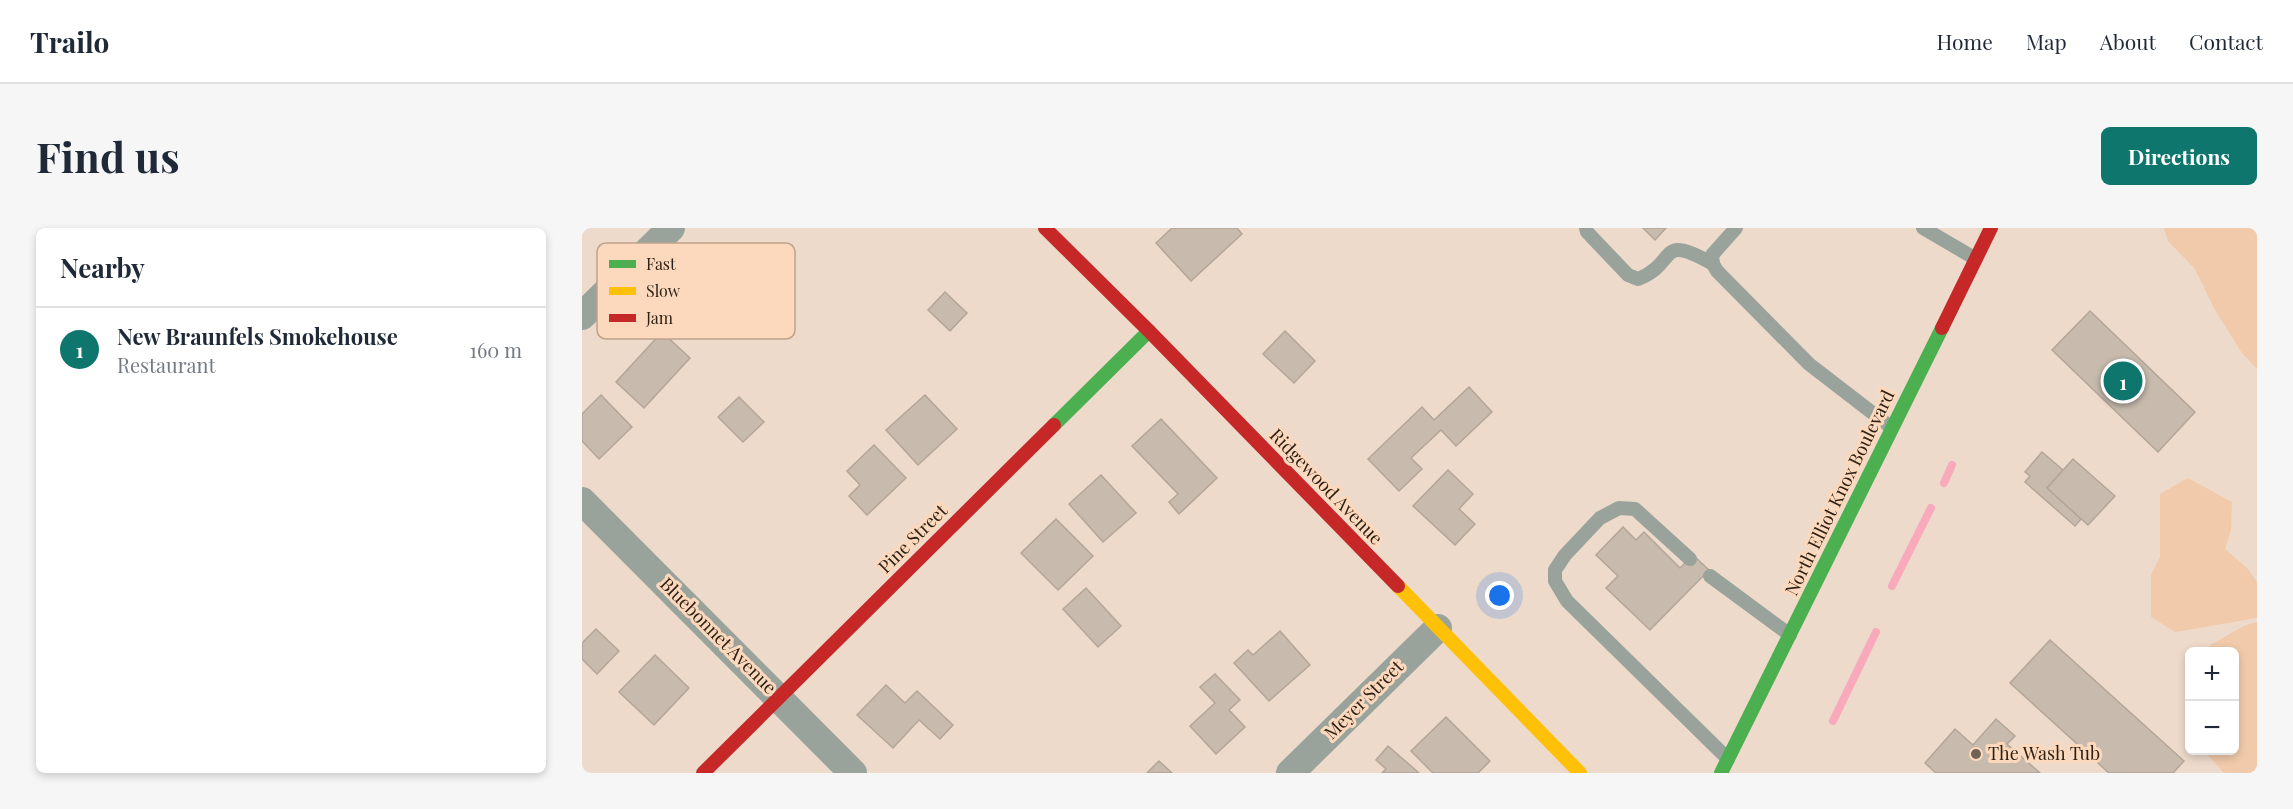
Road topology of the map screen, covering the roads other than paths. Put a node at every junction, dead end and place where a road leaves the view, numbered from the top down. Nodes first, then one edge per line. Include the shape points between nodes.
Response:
1 (671, 228) edge
2 (1045, 228) edge
3 (1586, 228) edge
4 (1736, 228) edge
5 (1923, 228) edge
6 (1991, 228) edge
7 (656, 243) edge
8 (1976, 259) junction
9 (1713, 264) junction
10 (597, 301) edge
11 (582, 316) edge
12 (1149, 331) junction
13 (1892, 428) junction
14 (582, 501) edge
15 (1690, 559) dead end
16 (1710, 576) dead end
17 (1438, 628) junction
18 (1790, 635) junction
19 (780, 697) junction
20 (1728, 759) junction
21 (703, 773) edge
22 (854, 773) edge
23 (1290, 773) edge
24 (1580, 773) edge
25 (1721, 773) edge

1 - 7 street
2 - 12 street, Ridgewood Avenue
3 - 9 lane via 1628,274 1638,279 1648,275 1671,251 1680,249
4 - 9 lane via 1712,255
5 - 8 lane
6 - 8 street, North Elliot Knox Boulevard
8 - 13 street, North Elliot Knox Boulevard
9 - 13 lane via 1809,364
10 - 11 street
12 - 17 street, Ridgewood Avenue
12 - 19 street, Pine Street
13 - 18 street, North Elliot Knox Boulevard
14 - 19 street, Bluebonnet Avenue
15 - 20 lane via 1635,509 1619,508 1600,518 1565,555 1555,570 1555,581 1567,601
16 - 18 lane
17 - 23 street, Meyer Street
17 - 24 street, Ridgewood Avenue
18 - 20 street, North Elliot Knox Boulevard
19 - 21 street, Pine Street
19 - 22 street, Bluebonnet Avenue
20 - 25 street, North Elliot Knox Boulevard

